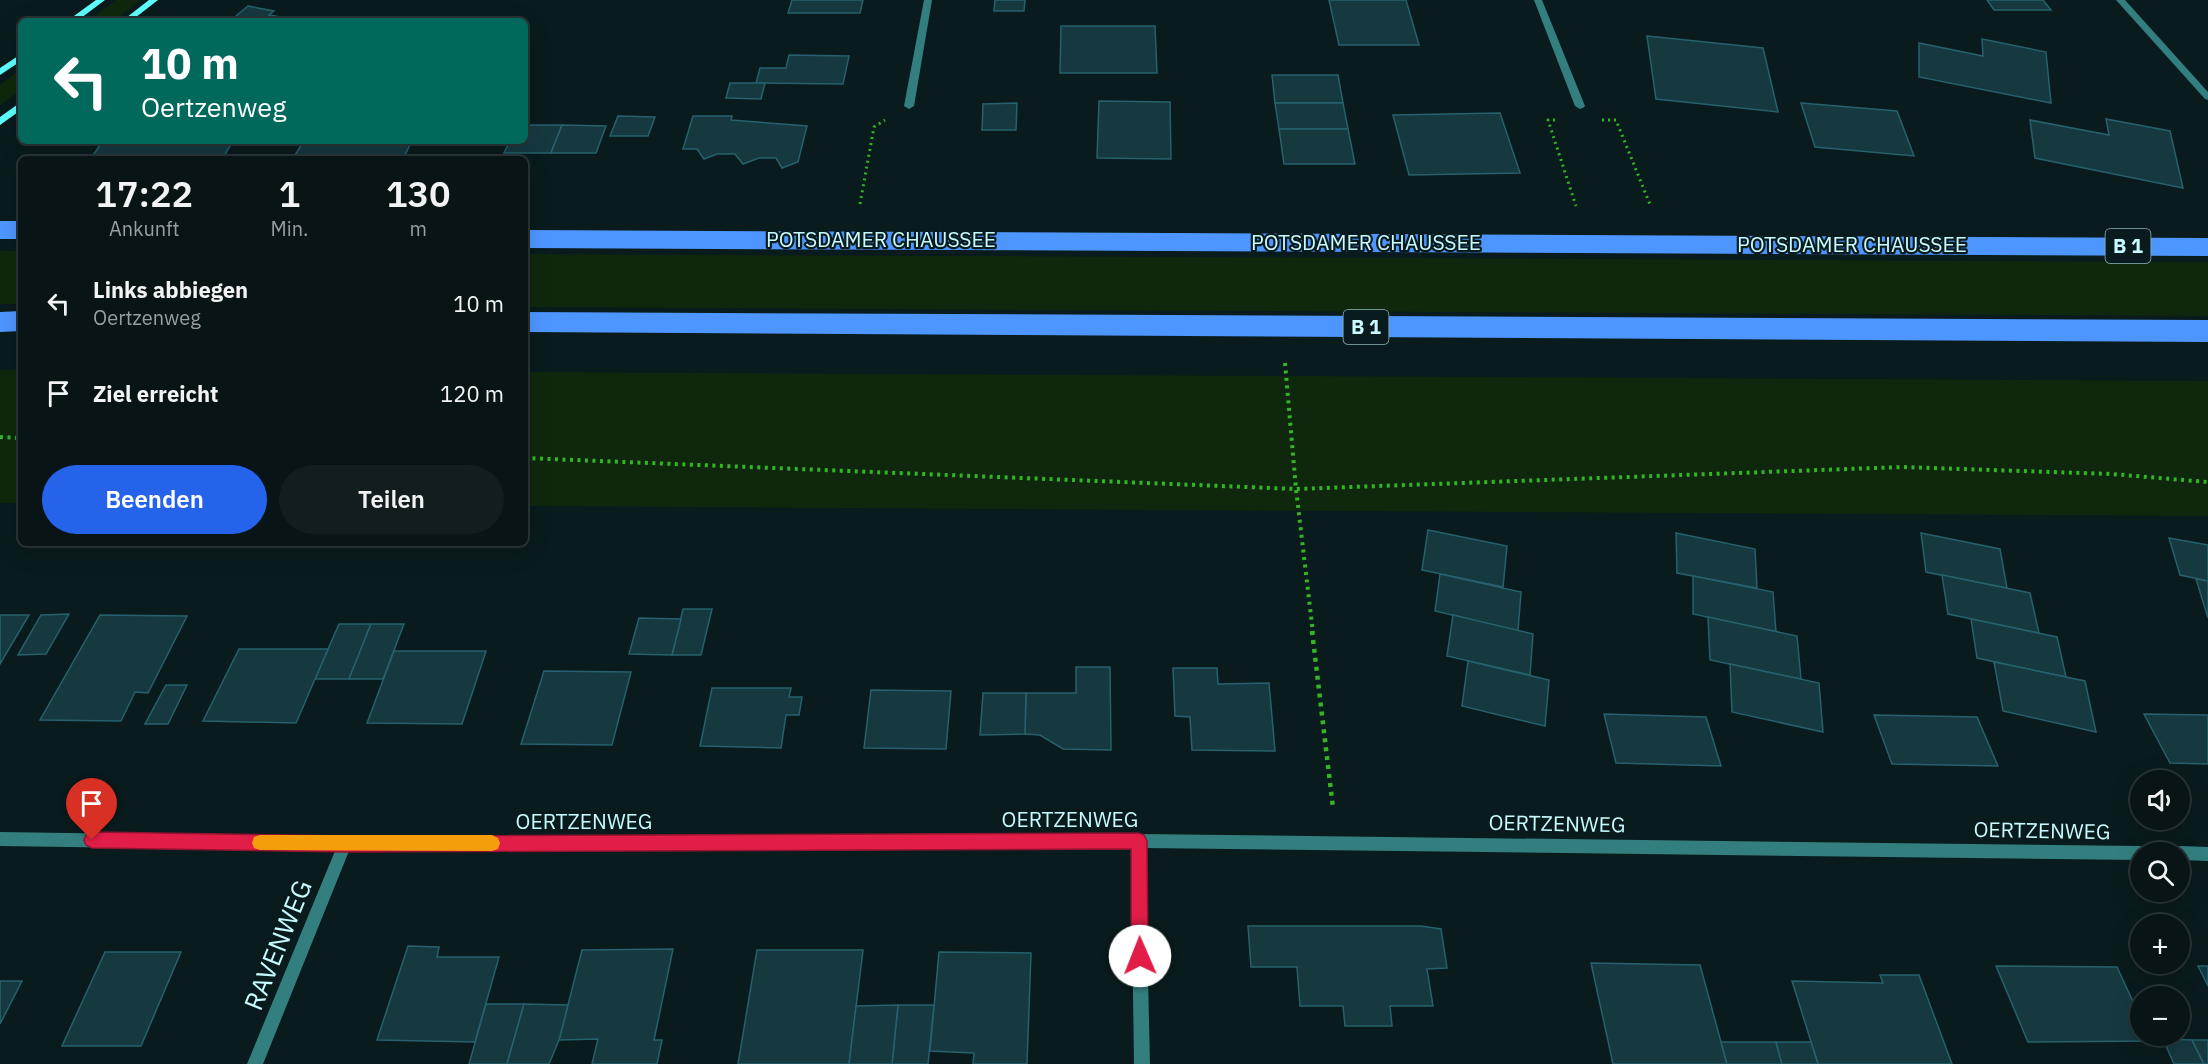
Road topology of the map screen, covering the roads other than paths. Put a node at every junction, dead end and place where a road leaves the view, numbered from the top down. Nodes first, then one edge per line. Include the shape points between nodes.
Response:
1 (100, 0) edge
2 (154, 0) edge
3 (928, 0) edge
4 (1539, 0) edge
5 (2120, 0) edge
6 (75, 18) edge
7 (130, 18) edge
8 (18, 59) edge
9 (0, 72) edge
10 (2208, 97) edge
11 (909, 106) road end
12 (1580, 106) dead end
13 (18, 107) edge
14 (0, 122) edge
15 (0, 230) edge
16 (18, 230) edge
17 (528, 239) edge
18 (2208, 247) edge
19 (18, 321) edge
20 (0, 322) edge
21 (528, 322) edge
22 (2208, 331) edge
23 (0, 839) edge
24 (1138, 841) junction
25 (345, 844) junction
26 (2130, 853) edge
27 (2190, 853) edge
28 (2208, 854) edge
29 (255, 1064) edge
30 (1142, 1064) edge

1 - 6 main road
2 - 7 main road
3 - 11 street
4 - 12 street
5 - 10 street
8 - 9 main road
13 - 14 main road
15 - 16 main road
17 - 18 main road, POTSDAMER CHAUSSEE / B 1
19 - 20 main road
21 - 22 main road, B 1
23 - 25 street, OERTZENWEG
24 - 25 street, OERTZENWEG
24 - 26 street, OERTZENWEG
24 - 30 street
25 - 29 street, RAVENWEG
27 - 28 street

